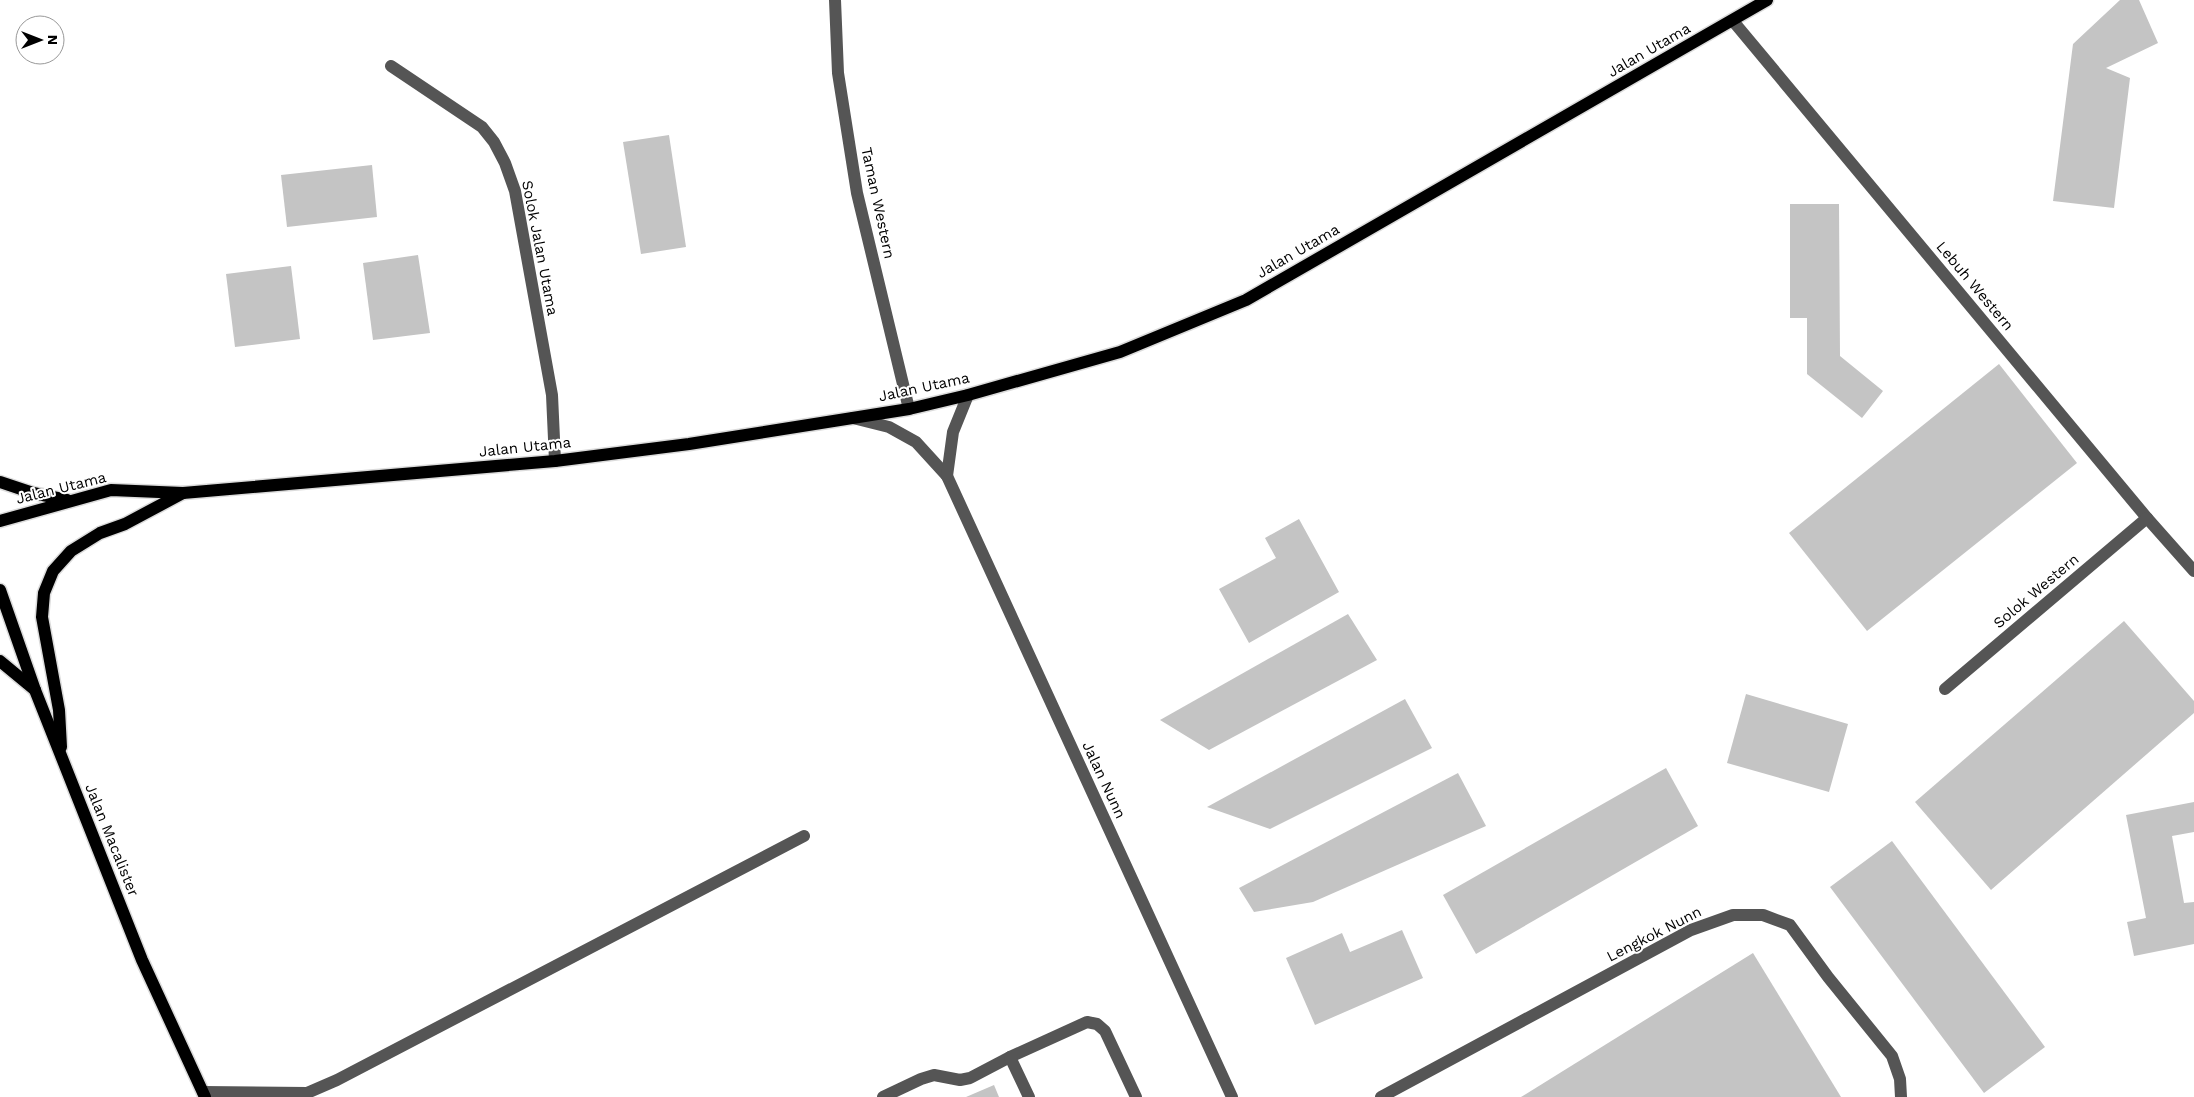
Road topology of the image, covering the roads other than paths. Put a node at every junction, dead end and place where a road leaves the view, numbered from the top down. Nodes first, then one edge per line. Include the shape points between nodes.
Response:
1 (835, 0) edge
2 (1767, 0) edge
3 (1733, 21) junction
4 (391, 66) dead end
5 (968, 395) junction
6 (910, 409) junction
7 (852, 418) junction
8 (555, 461) junction
9 (947, 476) junction
10 (0, 482) edge
11 (183, 494) junction
12 (71, 500) junction
13 (2147, 518) junction
14 (0, 521) edge
15 (2194, 571) edge
16 (0, 590) edge
17 (0, 661) edge
18 (1945, 689) dead end
19 (35, 690) junction
20 (62, 760) junction
21 (804, 836) dead end
22 (1010, 1057) junction
23 (204, 1094) edge
24 (306, 1095) edge
25 (883, 1097) edge
26 (1030, 1097) edge
27 (1136, 1097) edge
28 (1232, 1097) edge
29 (1382, 1097) edge
30 (1901, 1097) edge

1 - 6 street, Taman Western via 838,73 857,193
2 - 3 main road, Jalan Utama
3 - 5 main road, Jalan Utama via 1246,300 1120,352
3 - 13 street, Lebuh Western
4 - 8 street, Solok Jalan Utama via 482,127 505,163 515,190 552,395
5 - 6 main road, Jalan Utama
5 - 9 street via 953,432
6 - 7 main road, Jalan Utama
7 - 8 main road, Jalan Utama
7 - 9 street, Jalan Nunn via 889,427 916,442
8 - 11 main road, Jalan Utama
9 - 28 street, Jalan Nunn
10 - 12 main road via 33,494
11 - 12 main road, Jalan Utama via 111,490
11 - 20 main road via 100,533 71,551 52,571 44,593 42,617 59,710
12 - 14 main road, Jalan Utama
13 - 15 street, Lebuh Western
13 - 18 street, Solok Western
16 - 19 main road, Jalan Macalister
17 - 19 main road
19 - 20 main road, Jalan Macalister
20 - 23 main road, Jalan Macalister via 142,960
21 - 24 street
22 - 25 street via 970,1078 960,1080 934,1076 920,1079
22 - 26 street
22 - 27 street via 1079,1024 1097,1024 1105,1030
23 - 24 street
29 - 30 street, Lengkok Nunn via 1691,930 1733,915 1763,915 1790,924 1892,1056 1900,1079

